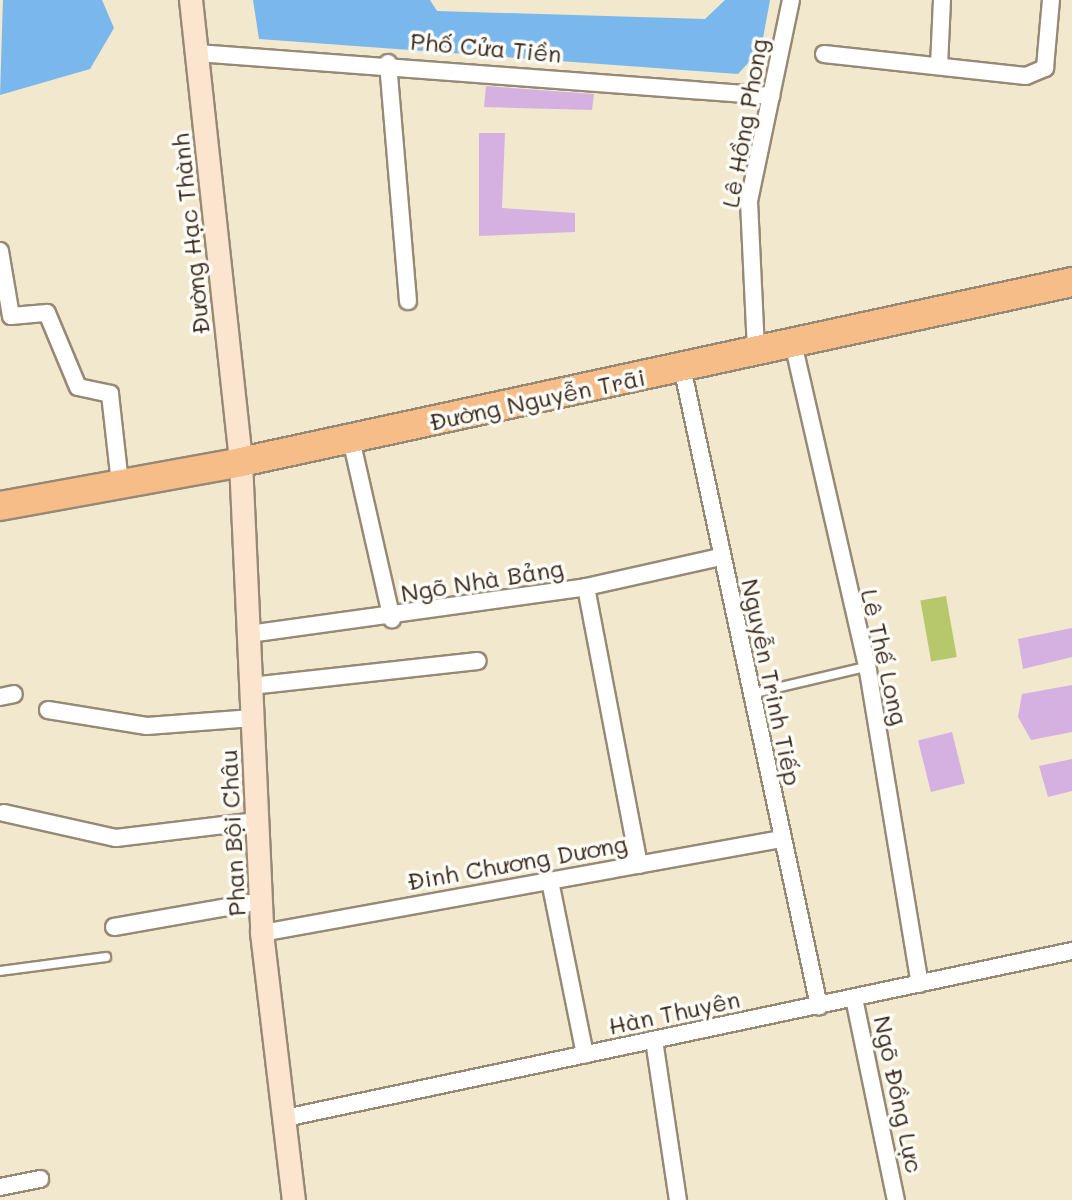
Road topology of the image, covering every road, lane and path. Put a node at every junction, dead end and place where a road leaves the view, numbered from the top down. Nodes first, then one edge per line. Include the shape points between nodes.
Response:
1 (191, 0) edge
2 (791, 0) edge
3 (942, 0) edge
4 (1051, 0) edge
5 (197, 53) junction
6 (824, 54) dead end
7 (388, 63) junction
8 (939, 66) junction
9 (771, 96) junction
10 (0, 251) edge
11 (1072, 282) edge
12 (408, 301) dead end
13 (793, 343) junction
14 (756, 350) junction
15 (682, 367) junction
16 (351, 439) junction
17 (241, 462) junction
18 (120, 483) junction
19 (0, 506) edge
20 (720, 557) junction
21 (586, 587) junction
22 (392, 619) junction
23 (249, 634) junction
24 (478, 661) dead end
25 (861, 668) junction
26 (251, 686) junction
27 (751, 694) junction
28 (48, 710) dead end
29 (253, 718) junction
30 (4, 813) dead end
31 (257, 821) junction
32 (781, 839) junction
33 (639, 865) junction
34 (550, 881) junction
35 (261, 901) junction
36 (114, 927) dead end
37 (262, 933) junction
38 (1072, 951) edge
39 (106, 957) dead end
40 (0, 971) edge
41 (920, 984) junction
42 (854, 998) junction
43 (819, 1006) junction
44 (654, 1040) junction
45 (585, 1055) junction
46 (285, 1118) junction
47 (40, 1179) dead end
48 (0, 1187) edge
49 (294, 1200) edge
50 (678, 1200) edge
51 (896, 1200) edge

1 - 5 street, Đường Hạc Thành
2 - 9 street, Lê Hồng Phong
3 - 8 street
4 - 8 street via 1048,58 1038,73
5 - 7 street, Phố Cửa Tiền
5 - 17 street, Đường Hạc Thành
6 - 8 street
7 - 9 street, Phố Cửa Tiền
7 - 12 street
9 - 14 street, Lê Hồng Phong via 749,201
10 - 18 street via 11,316 47,313 78,387 110,394
11 - 13 highway, Đường Nguyễn Trãi
13 - 14 highway, Đường Nguyễn Trãi
13 - 25 street, Lê Thế Long
14 - 15 highway, Đường Nguyễn Trãi
15 - 16 highway, Đường Nguyễn Trãi
15 - 20 street, Nguyễn Trinh Tiếp
16 - 17 highway, Đường Nguyễn Trãi
16 - 22 street
17 - 18 highway, Đường Nguyễn Trãi
17 - 23 street, Phan Bội Châu
18 - 19 highway, Đường Nguyễn Trãi
20 - 21 street, Ngõ Nhà Bảng
20 - 27 street, Nguyễn Trinh Tiếp
21 - 22 street, Ngõ Nhà Bảng
21 - 33 street
22 - 23 street, Ngõ Nhà Bảng
23 - 26 street, Phan Bội Châu
24 - 26 street
25 - 27 lane
25 - 41 street, Lê Thế Long
26 - 29 street, Phan Bội Châu
27 - 32 street, Nguyễn Trinh Tiếp
28 - 29 street via 147,726
29 - 31 street, Phan Bội Châu
30 - 31 street via 116,838
31 - 35 street, Phan Bội Châu
32 - 33 street, Đinh Chương Dương
32 - 43 street, Nguyễn Trinh Tiếp
33 - 34 street, Đinh Chương Dương
34 - 37 street, Đinh Chương Dương
34 - 45 street
35 - 36 street
35 - 37 street, Phan Bội Châu
37 - 46 street, Phan Bội Châu
38 - 41 street, Hàn Thuyên
39 - 40 lane
41 - 42 street, Hàn Thuyên
42 - 43 street, Hàn Thuyên
42 - 51 street, Ngõ Đồng Lực
43 - 44 street, Hàn Thuyên
44 - 45 street, Hàn Thuyên
44 - 50 street
45 - 46 street, Hàn Thuyên
46 - 49 street, Phan Bội Châu
47 - 48 street

